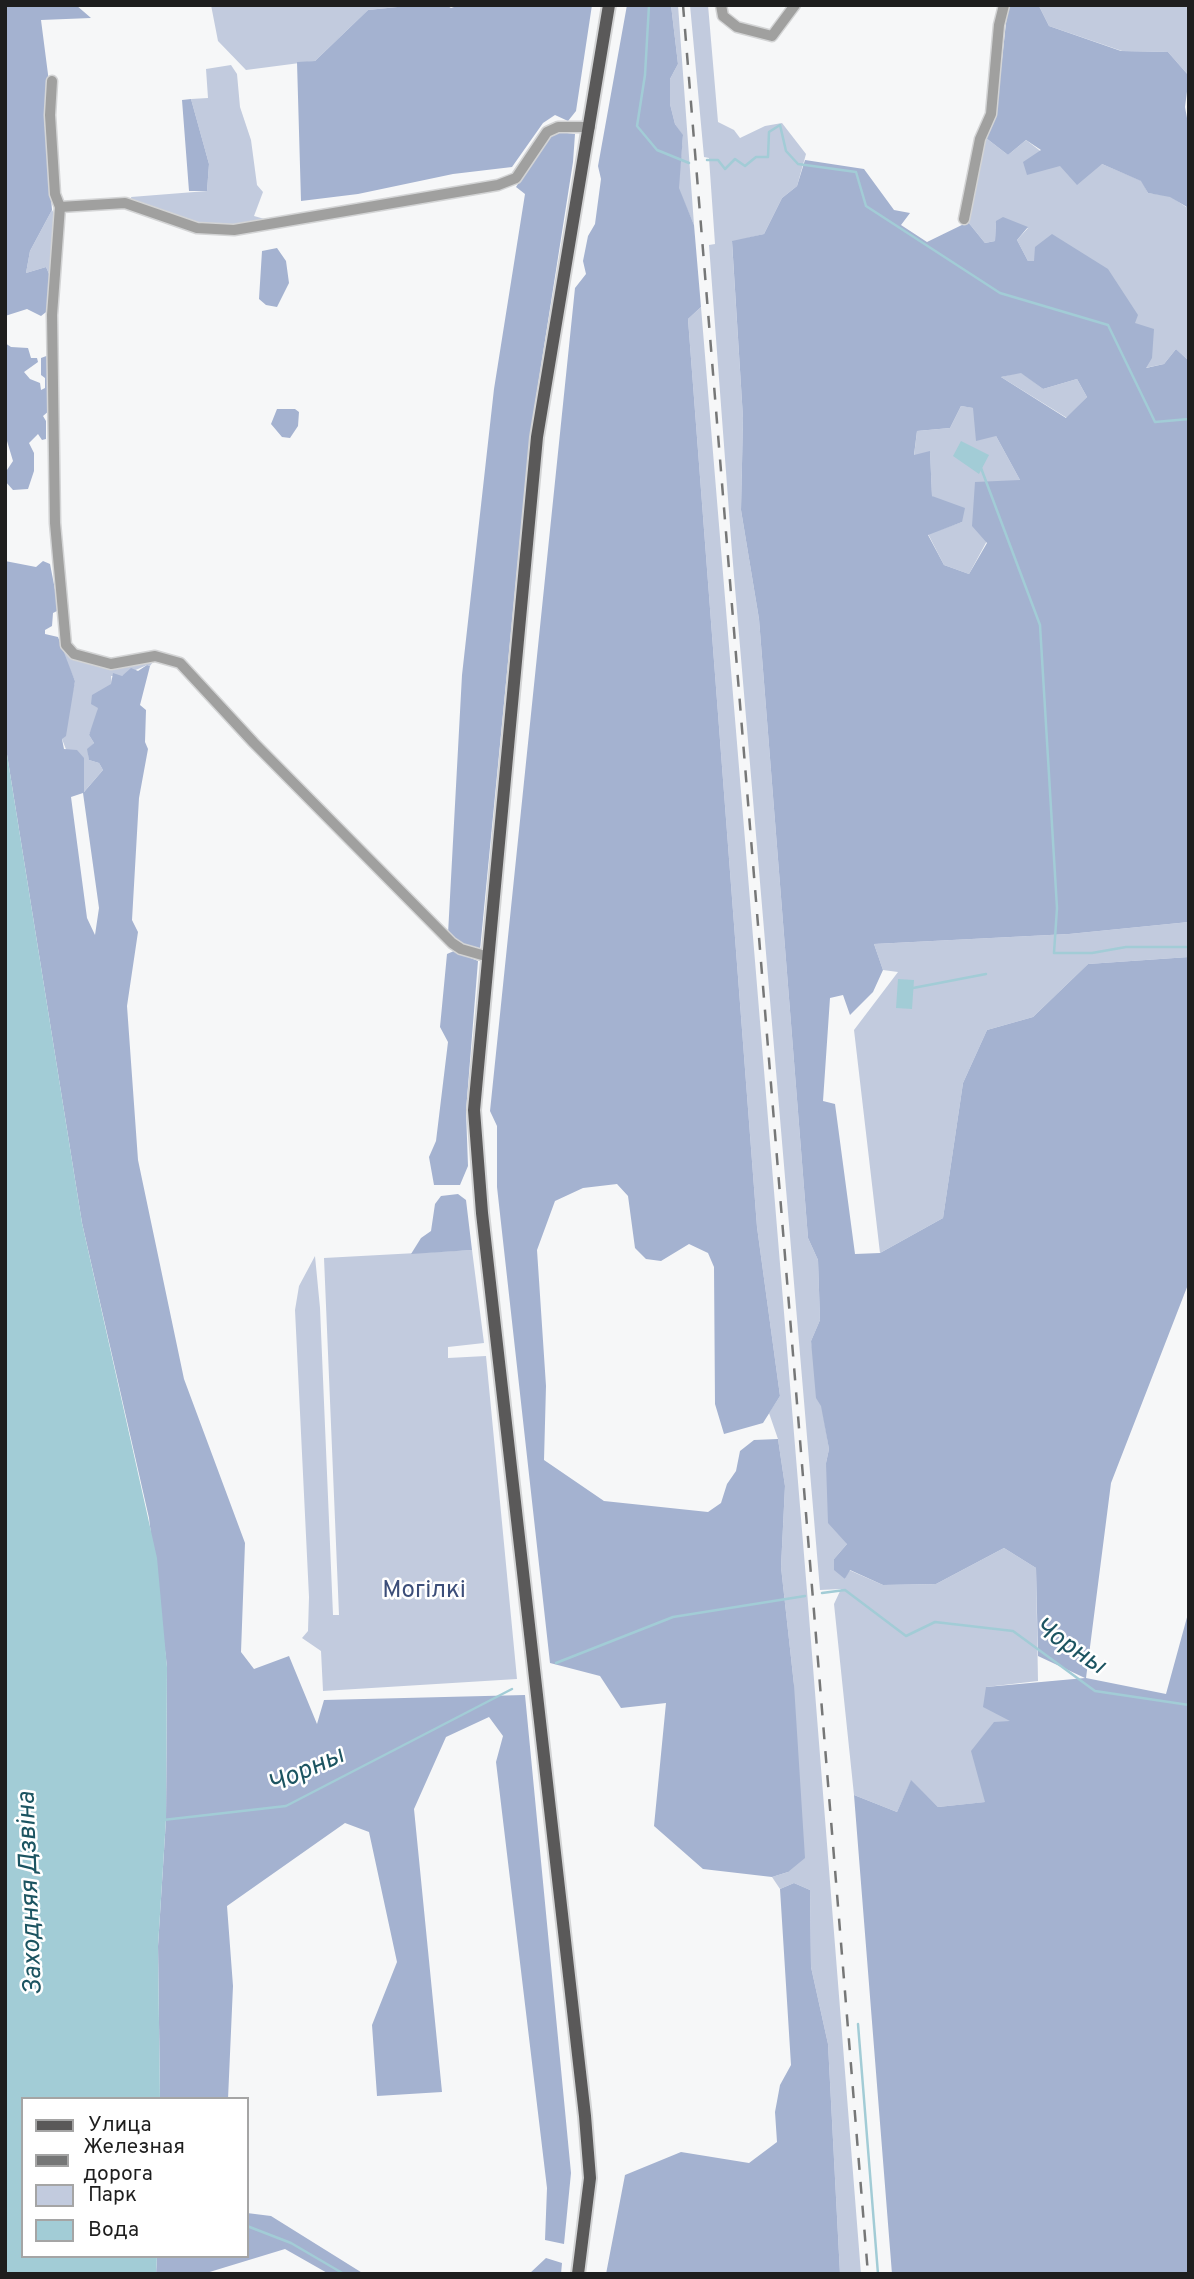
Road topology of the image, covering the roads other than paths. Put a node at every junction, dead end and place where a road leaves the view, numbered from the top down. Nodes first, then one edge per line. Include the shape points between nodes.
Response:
1 (610, 5) edge
2 (721, 5) edge
3 (795, 5) edge
4 (1004, 5) edge
5 (52, 81) dead end
6 (590, 127) junction
7 (61, 207) junction
8 (964, 219) dead end
9 (489, 957) junction
10 (578, 2274) edge

1 - 6 main road
2 - 3 street via 723,16 737,27 772,36
4 - 8 street via 991,114 980,139
5 - 7 street via 55,194
6 - 7 street via 558,127 547,132 516,178 498,185 234,230 197,228 125,203
6 - 9 main road via 537,436
7 - 9 street via 52,315 53,409 55,523 66,645 74,654 111,664 155,656 180,663 452,943
9 - 10 main road via 474,1110 586,2116 590,2178

